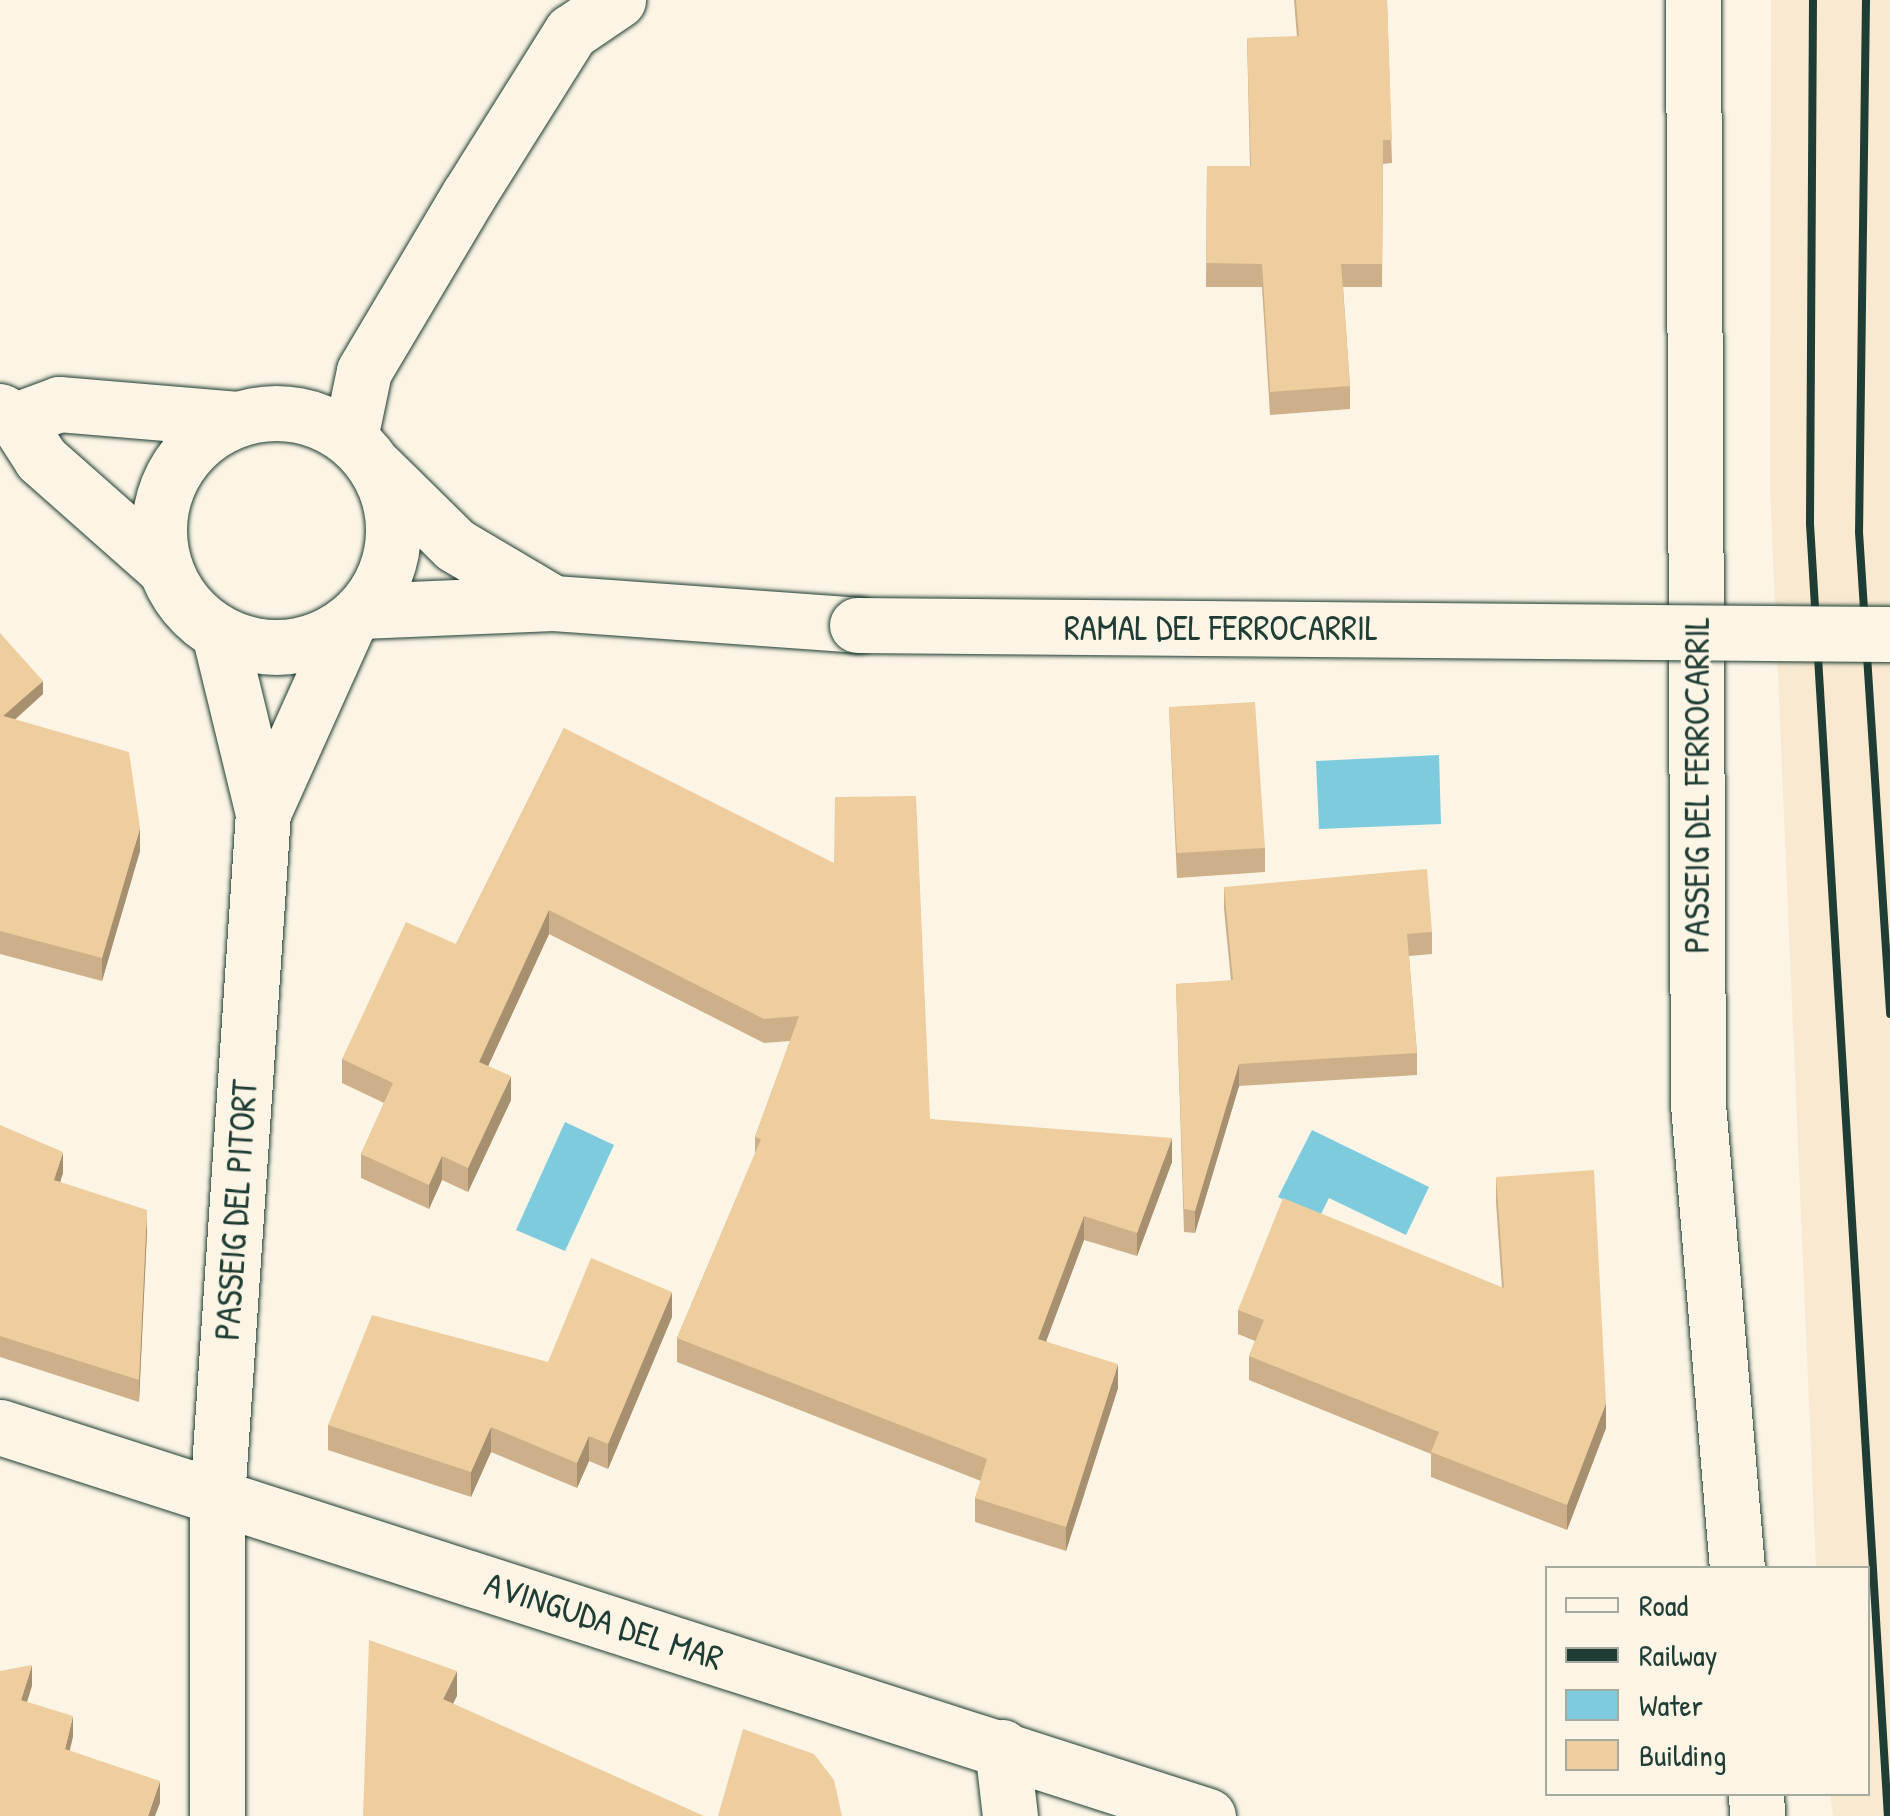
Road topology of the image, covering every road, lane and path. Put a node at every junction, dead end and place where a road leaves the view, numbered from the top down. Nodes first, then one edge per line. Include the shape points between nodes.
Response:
1 (618, 0) edge
2 (1692, 0) edge
3 (8, 415) edge
4 (237, 419) junction
5 (363, 453) junction
6 (164, 568) junction
7 (553, 603) junction
8 (355, 616) junction
9 (220, 633) junction
10 (1890, 634) edge
11 (264, 813) junction
12 (0, 1427) edge
13 (217, 1498) junction
14 (1737, 1566) edge
15 (1002, 1747) junction
16 (217, 1816) edge
17 (1010, 1816) edge
18 (1208, 1816) edge

1 - 5 street via 551,24 451,188 364,371
2 - 14 street, PASSEIG DEL FERROCARRIL via 1698,1104
3 - 4 street via 60,404
3 - 6 street via 41,459
4 - 5 street via 276,412 314,418
4 - 6 street via 204,436 163,496
5 - 7 street via 455,545
5 - 8 street via 391,504 393,542 383,579
6 - 9 street via 196,616
7 - 8 street, RAMAL DEL FERROCARRIL
7 - 10 street, RAMAL DEL FERROCARRIL, bridge via 857,625
8 - 9 street via 319,639 286,647
8 - 11 street, PASSEIG DEL PITORT
9 - 11 street
11 - 13 street, PASSEIG DEL PITORT
12 - 13 street, AVINGUDA DEL MAR
13 - 15 street, AVINGUDA DEL MAR
13 - 16 street, PASSEIG DEL PITORT
15 - 17 street
15 - 18 street, AVINGUDA DEL MAR

